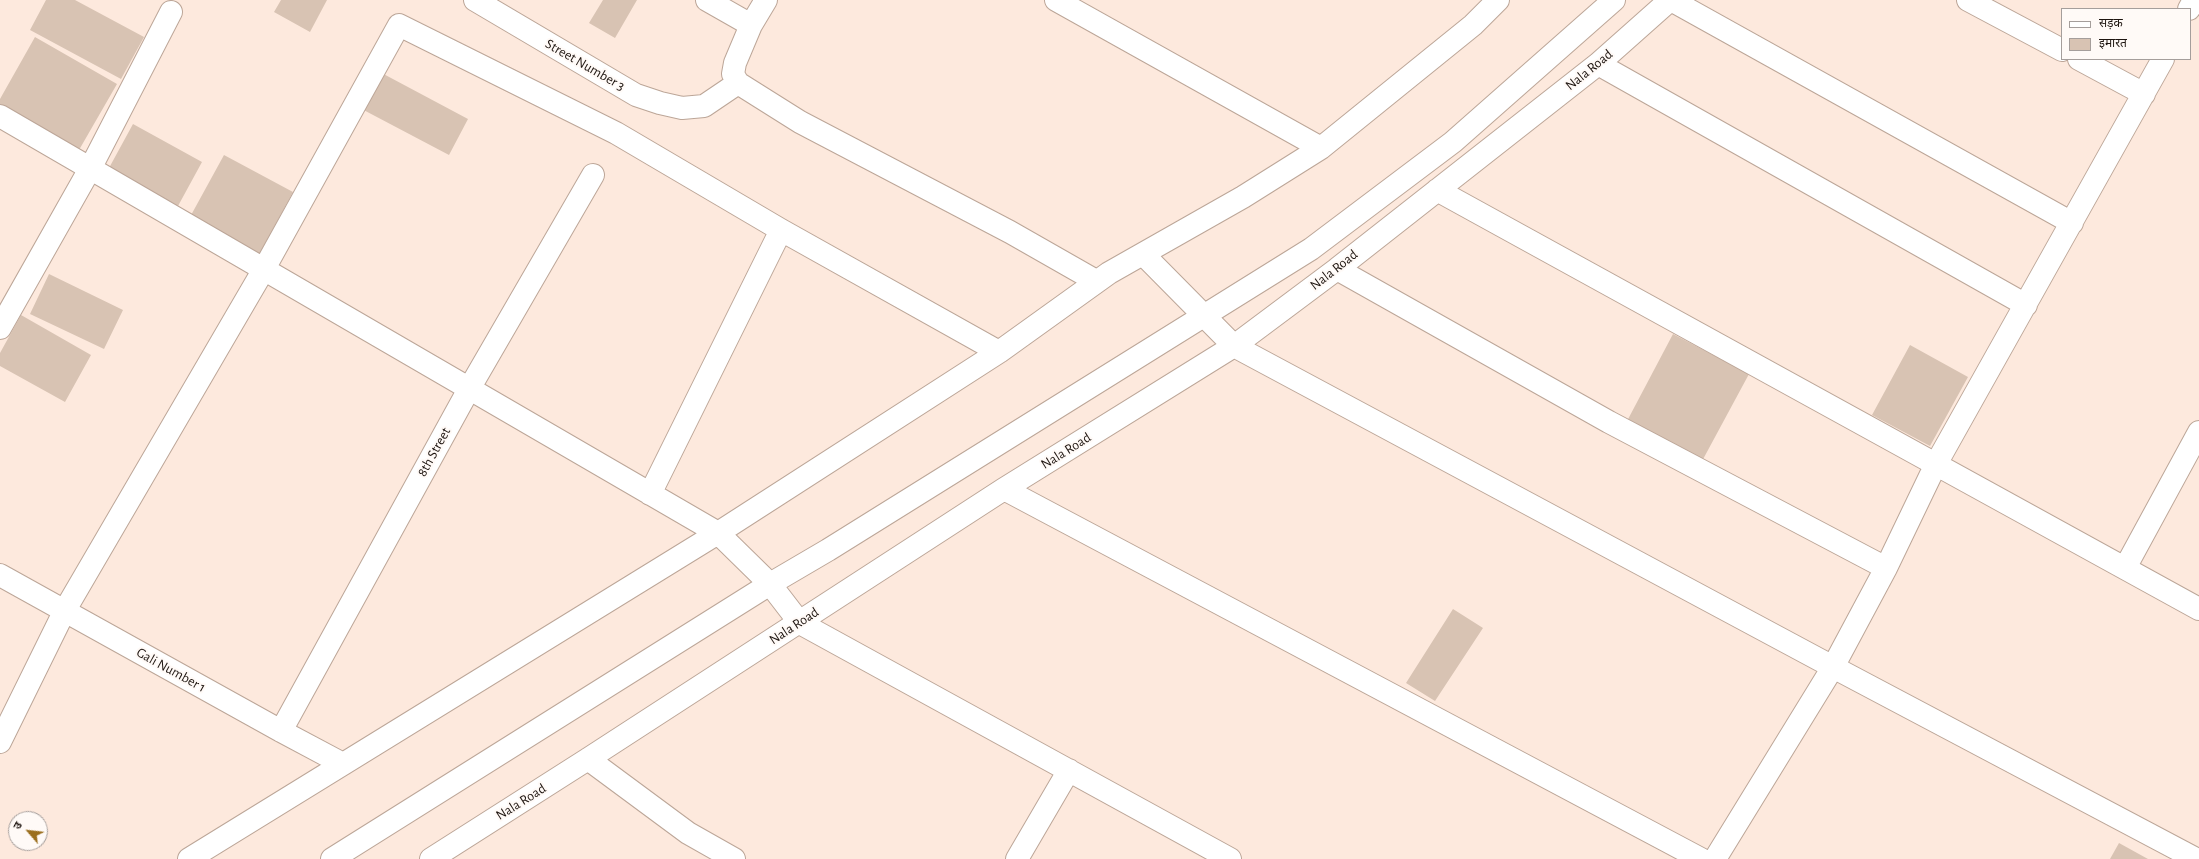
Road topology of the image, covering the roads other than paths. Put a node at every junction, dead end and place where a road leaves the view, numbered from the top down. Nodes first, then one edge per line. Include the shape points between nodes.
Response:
1 (475, 0) edge
2 (707, 0) edge
3 (766, 0) edge
4 (1056, 0) edge
5 (1498, 0) edge
6 (1614, 0) edge
7 (1670, 0) edge
8 (1968, 0) edge
9 (171, 12) dead end
10 (751, 25) junction
11 (2061, 49) edge
12 (2081, 60) edge
13 (2162, 60) edge
14 (1598, 64) junction
15 (738, 83) junction
16 (2144, 94) junction
17 (0, 116) edge
18 (1321, 148) junction
19 (91, 167) junction
20 (593, 175) dead end
21 (1437, 190) junction
22 (2072, 223) junction
23 (781, 230) junction
24 (1143, 254) junction
25 (1337, 268) junction
26 (264, 269) junction
27 (1096, 281) junction
28 (2026, 305) junction
29 (1204, 316) junction
30 (0, 328) edge
31 (1234, 346) junction
32 (999, 352) junction
33 (469, 389) junction
34 (2199, 432) edge
35 (1936, 464) junction
36 (1004, 489) junction
37 (650, 494) junction
38 (718, 534) junction
39 (1886, 568) junction
40 (2124, 568) junction
41 (0, 575) edge
42 (770, 584) junction
43 (2199, 609) edge
44 (65, 610) junction
45 (800, 623) junction
46 (1833, 667) junction
47 (281, 731) junction
48 (0, 742) edge
49 (588, 759) junction
50 (344, 764) junction
51 (1069, 770) junction
52 (2195, 852) edge
53 (434, 858) edge
54 (189, 859) edge
55 (332, 859) edge
56 (734, 859) edge
57 (1016, 859) edge
58 (1230, 859) edge
59 (1701, 859) edge
60 (1715, 859) edge

1 - 15 street, Street Number 3 via 636,95 682,108 704,106
2 - 10 street
3 - 10 street
4 - 18 street
5 - 18 street via 1474,25
6 - 29 street via 1453,142 1311,249
7 - 14 street, Nala Road
7 - 22 street
8 - 11 street
9 - 19 street
10 - 15 street via 735,63 733,74
12 - 16 street
13 - 16 street
14 - 21 street, Nala Road
14 - 28 street
15 - 27 street via 800,122 1010,232
16 - 22 street
17 - 19 street
18 - 24 street
19 - 26 street
19 - 30 street
20 - 33 street, 8th Street
21 - 25 street, Nala Road
21 - 35 street
22 - 28 street
23 - 26 street via 616,133 399,24
23 - 32 street
23 - 37 street
24 - 27 street
24 - 29 street
25 - 31 street, Nala Road
25 - 39 street via 1609,422
26 - 33 street
26 - 44 street
27 - 32 street
28 - 35 street
29 - 31 street
29 - 42 street
31 - 36 street, Nala Road
31 - 46 street
32 - 38 street
33 - 37 street
33 - 47 street, 8th Street
34 - 40 street
35 - 39 street
35 - 40 street
36 - 45 street, Nala Road
36 - 59 street
37 - 38 street
38 - 42 street
38 - 50 street
39 - 46 street
40 - 43 street
41 - 44 street, Gali Number 1
42 - 45 street
42 - 55 street
44 - 47 street, Gali Number 1
44 - 48 street
45 - 49 street, Nala Road
45 - 51 street
46 - 52 street
46 - 60 street
47 - 50 street, Gali Number 1
49 - 53 street, Nala Road
49 - 56 street via 688,833
50 - 54 street
51 - 57 street
51 - 58 street

